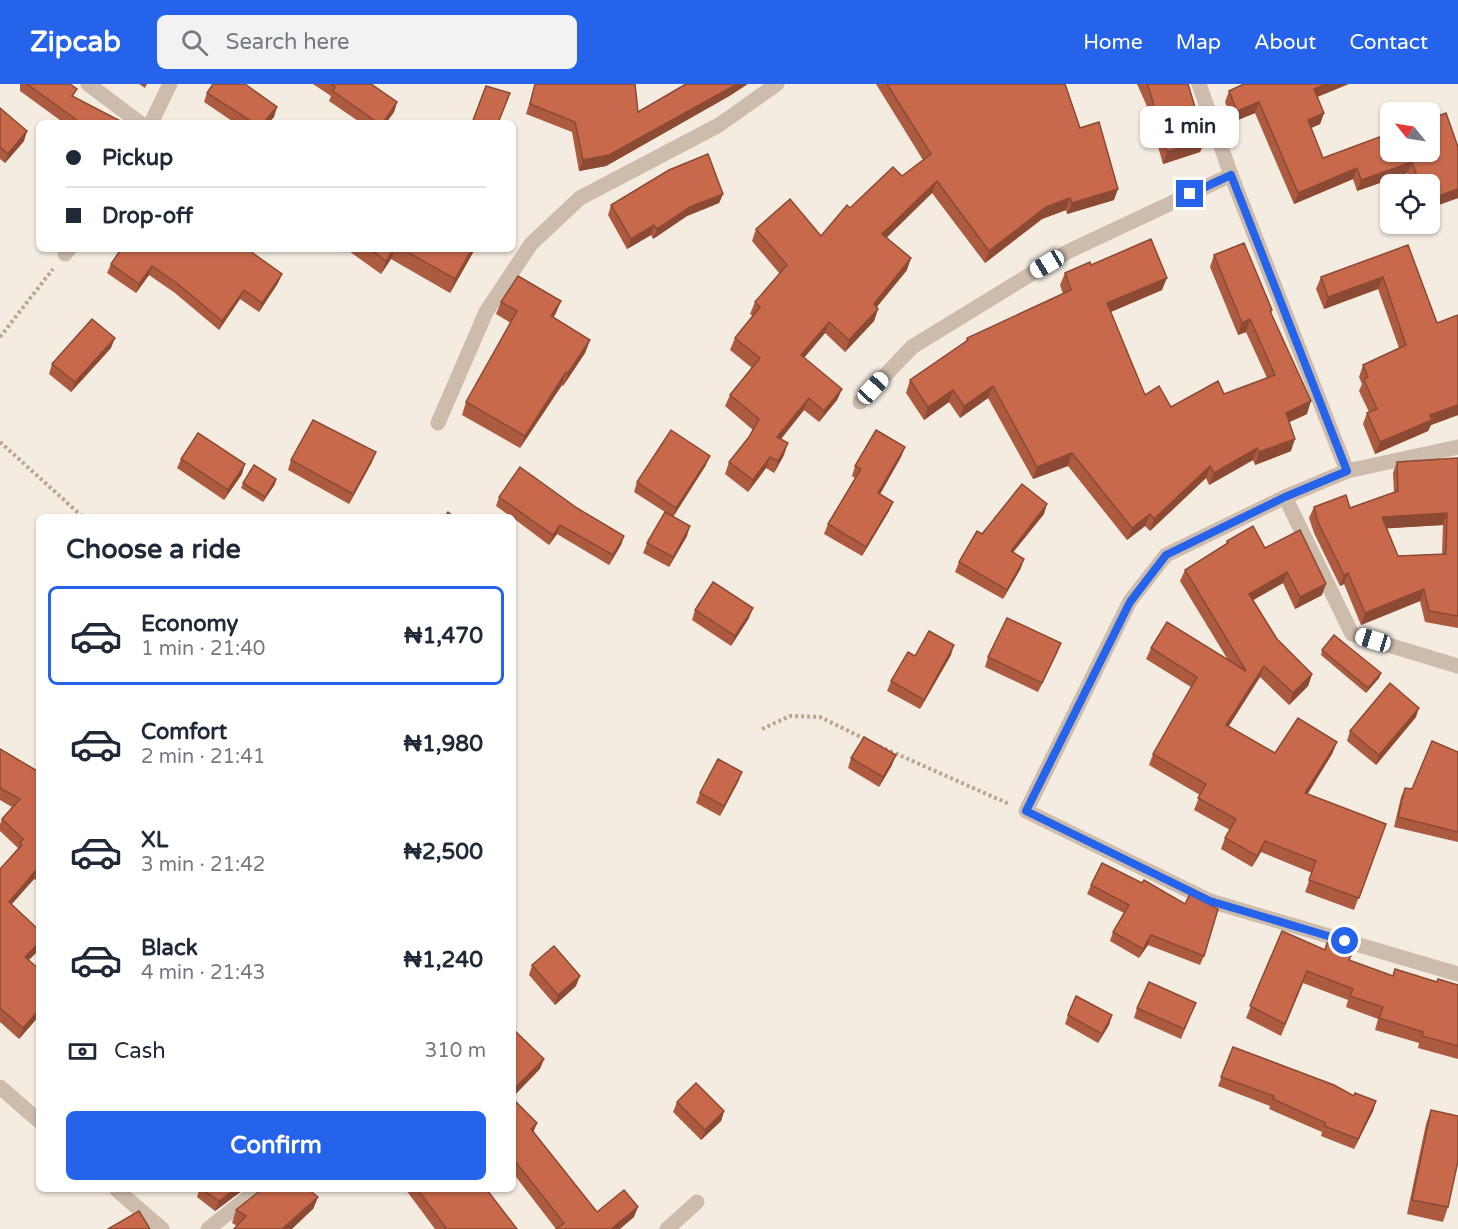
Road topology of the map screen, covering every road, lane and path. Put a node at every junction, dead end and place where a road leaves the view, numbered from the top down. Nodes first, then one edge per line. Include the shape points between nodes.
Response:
1 (88, 84) edge
2 (170, 84) edge
3 (777, 84) edge
4 (1199, 84) edge
5 (136, 120) edge
6 (152, 120) edge
7 (1231, 175) junction
8 (67, 252) edge
9 (0, 337) edge
10 (860, 402) dead end
11 (438, 423) dead end
12 (0, 442) edge
13 (1458, 447) edge
14 (1347, 471) junction
15 (1285, 497) junction
16 (80, 514) edge
17 (1458, 666) edge
18 (762, 729) dead end
19 (1026, 811) junction
20 (1458, 974) edge
21 (0, 1087) edge
22 (36, 1118) edge
23 (119, 1192) edge
24 (254, 1192) edge
25 (697, 1202) dead end
26 (162, 1229) edge
27 (208, 1229) edge
28 (667, 1229) edge

1 - 5 street
2 - 6 street
3 - 11 street via 719,125 580,198 531,244 486,312
4 - 7 street
7 - 10 street via 1067,252 970,311 912,347
7 - 14 street
8 - 9 path
12 - 16 path
13 - 14 street
14 - 15 street
15 - 17 street via 1352,634
15 - 19 street via 1166,555 1130,602
18 - 19 path via 790,716 820,717
19 - 20 street via 1210,901
21 - 22 street
23 - 26 street
24 - 27 street
25 - 28 street

